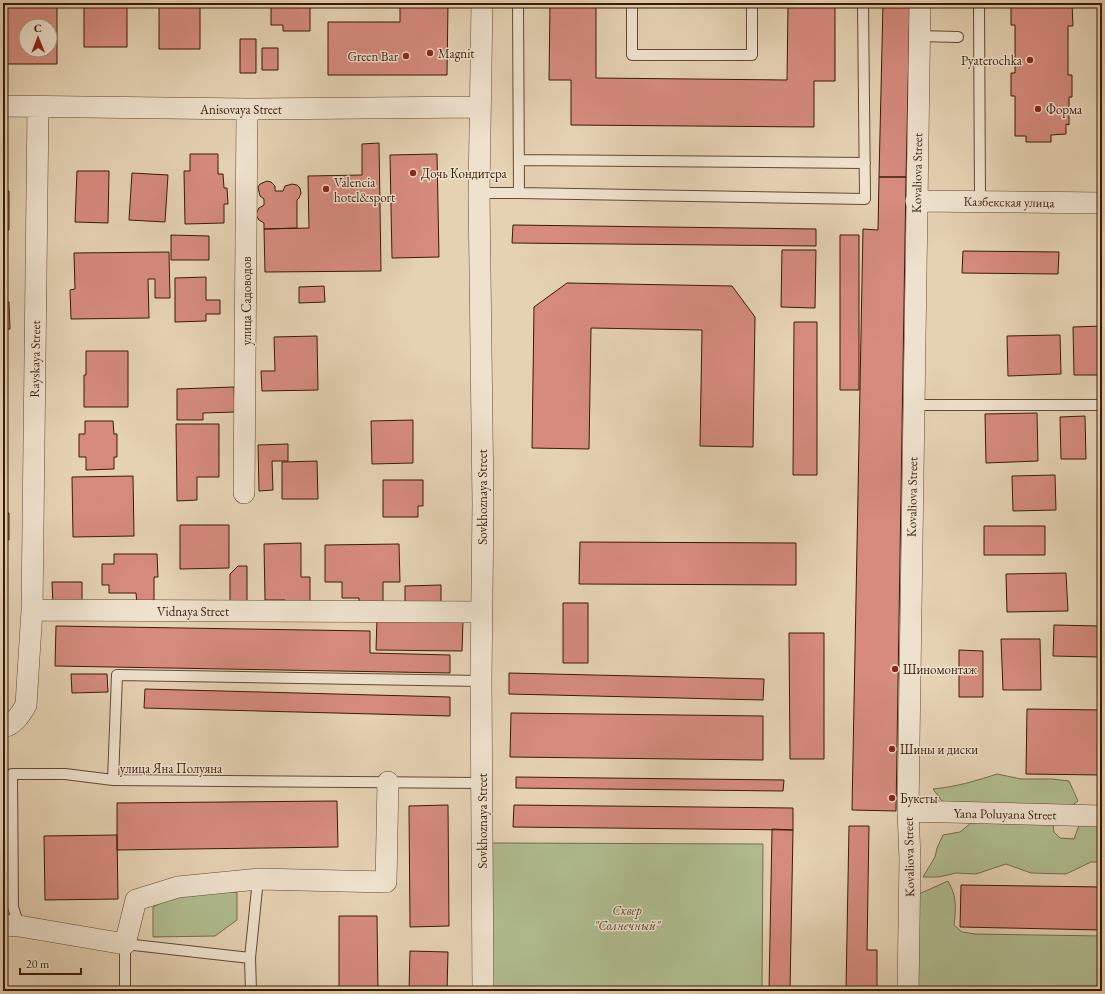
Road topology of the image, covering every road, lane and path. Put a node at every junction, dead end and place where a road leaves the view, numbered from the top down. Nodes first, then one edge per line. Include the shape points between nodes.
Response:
1 (482, 3) edge
2 (518, 3) edge
3 (632, 3) edge
4 (752, 3) edge
5 (863, 3) edge
6 (920, 3) edge
7 (979, 3) edge
8 (919, 36) junction
9 (958, 37) dead end
10 (3, 106) edge
11 (38, 107) junction
12 (479, 107) junction
13 (247, 109) junction
14 (519, 160) junction
15 (865, 163) junction
16 (519, 192) junction
17 (479, 193) junction
18 (916, 201) junction
19 (980, 201) junction
20 (1102, 202) edge
21 (913, 405) junction
22 (1102, 405) edge
23 (244, 493) dead end
24 (32, 610) junction
25 (481, 612) junction
26 (481, 681) junction
27 (3, 726) edge
28 (113, 780) junction
29 (388, 782) junction
30 (482, 783) junction
31 (908, 811) junction
32 (1102, 816) edge
33 (258, 879) junction
34 (11, 925) edge
35 (125, 944) junction
36 (250, 958) junction
37 (125, 991) edge
38 (250, 991) edge
39 (483, 991) edge
40 (908, 991) edge

1 - 12 street, Sovkhoznaya Street
2 - 14 lane
3 - 4 lane via 632,55 752,55
5 - 15 lane
6 - 8 street, Kovaliova Street
7 - 19 lane
8 - 9 lane
8 - 18 street, Kovaliova Street
10 - 11 street, Anisovaya Street
11 - 13 street, Anisovaya Street
11 - 24 street, Rayskaya Street
12 - 13 street, Anisovaya Street
12 - 17 street, Sovkhoznaya Street
13 - 23 street, улица Садоводов
14 - 15 lane
14 - 16 lane
15 - 16 lane via 865,199
16 - 17 lane
17 - 25 street, Sovkhoznaya Street via 483,503
18 - 19 street, Казбекская улица
18 - 21 street, Kovaliova Street
19 - 20 street, Казбекская улица
21 - 22 lane
21 - 31 street, Kovaliova Street
24 - 25 street, Vidnaya Street
24 - 27 street via 26,706 18,718 6,727
25 - 26 street, Sovkhoznaya Street
26 - 28 lane via 117,675
26 - 30 street, Sovkhoznaya Street
28 - 29 lane, улица Яна Полуяна
28 - 34 lane, улица Яна Полуяна via 66,774 12,774
29 - 30 lane, улица Яна Полуяна
29 - 33 street via 386,882
30 - 39 street, Sovkhoznaya Street
31 - 32 street, Yana Poluyana Street
31 - 40 street, Kovaliova Street
33 - 35 street via 178,887 136,900
33 - 36 lane
34 - 35 street
35 - 36 lane
35 - 37 lane
36 - 38 lane

